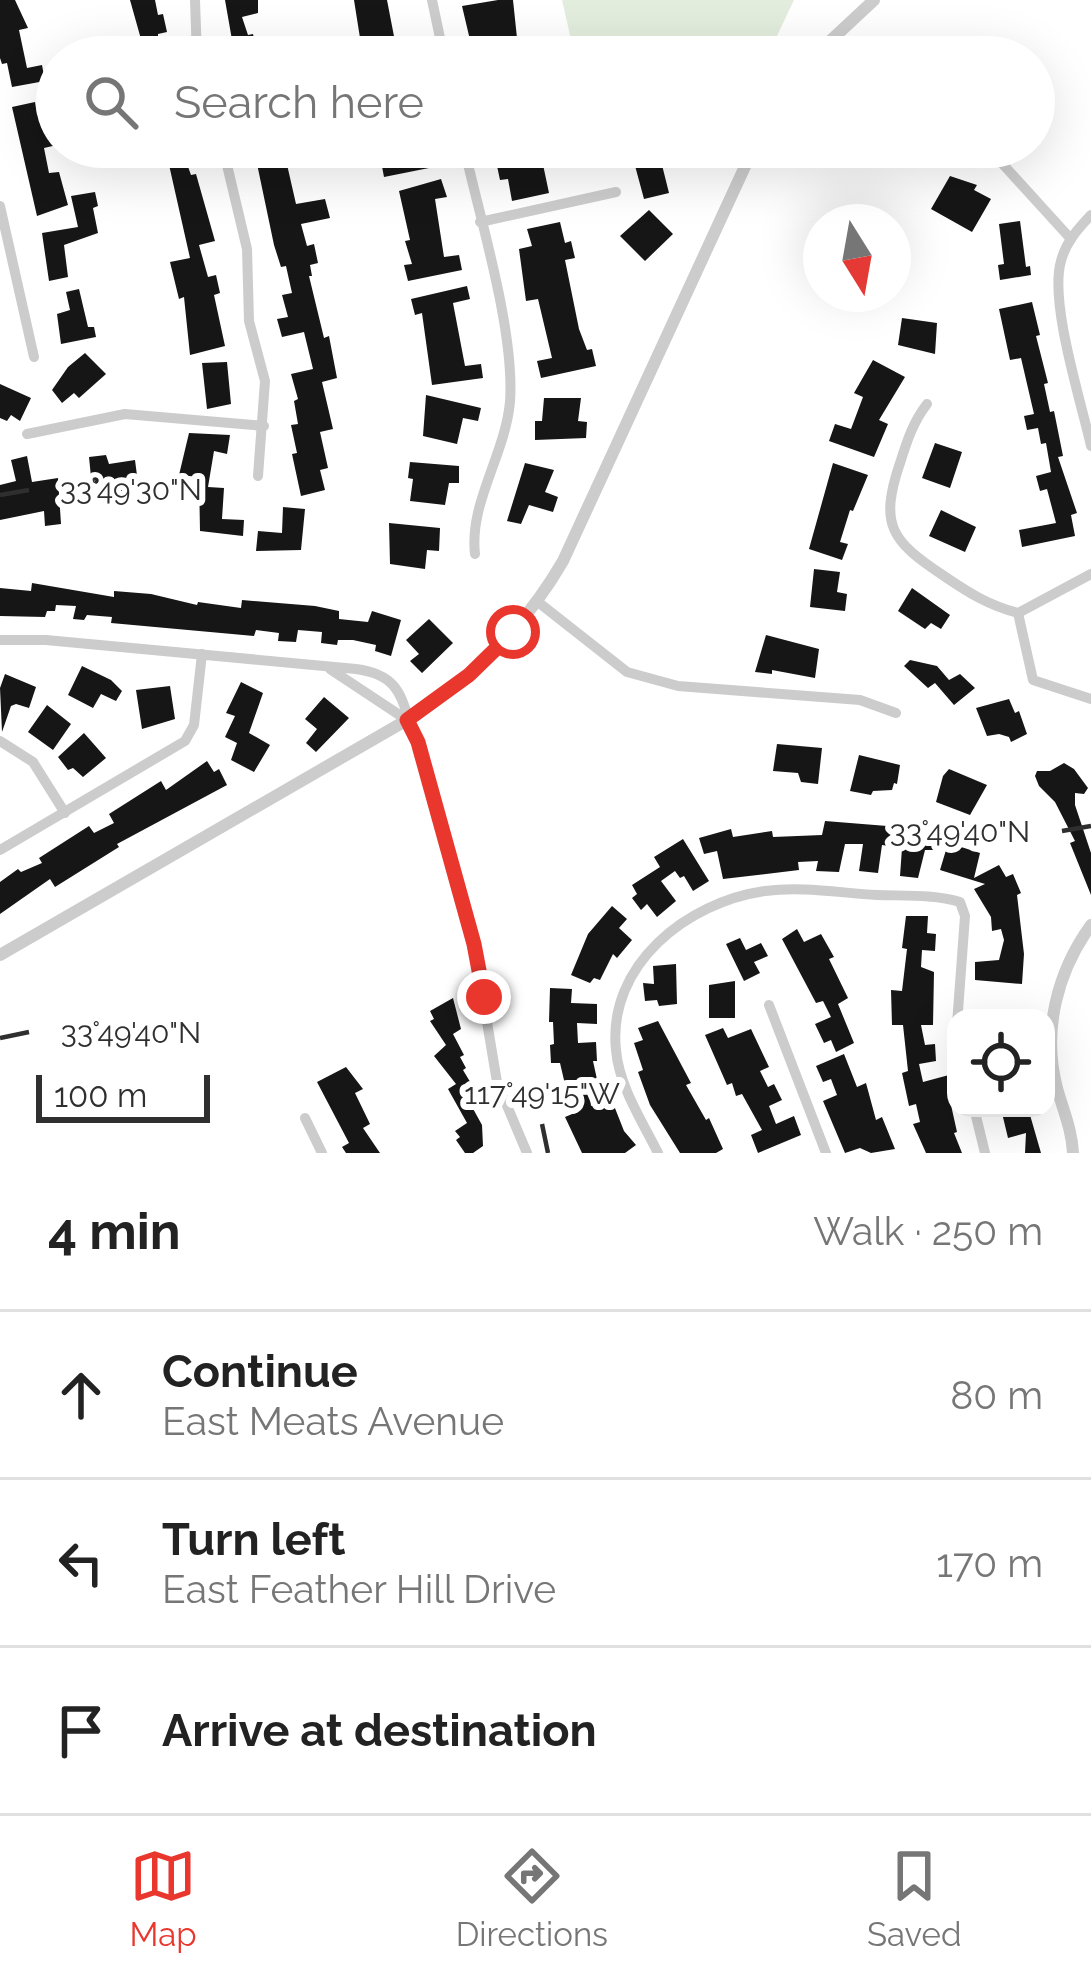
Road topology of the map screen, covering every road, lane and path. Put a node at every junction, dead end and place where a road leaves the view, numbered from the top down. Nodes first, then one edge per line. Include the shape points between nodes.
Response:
1 (196, 0) edge
2 (432, 0) edge
3 (874, 0) edge
4 (197, 36) edge
5 (440, 36) edge
6 (833, 36) edge
7 (227, 168) edge
8 (468, 168) edge
9 (744, 168) edge
10 (1006, 168) edge
11 (616, 192) dead end
12 (0, 206) edge
13 (1091, 215) edge
14 (480, 222) junction
15 (1070, 238) junction
16 (34, 357) dead end
17 (927, 404) dead end
18 (264, 426) junction
19 (27, 434) dead end
20 (1091, 446) edge
21 (258, 476) dead end
22 (475, 554) dead end
23 (1091, 574) edge
24 (538, 602) junction
25 (1018, 613) junction
26 (0, 640) edge
27 (202, 654) junction
28 (329, 669) junction
29 (1091, 699) edge
30 (896, 713) dead end
31 (407, 720) junction
32 (0, 741) edge
33 (65, 813) junction
34 (0, 850) edge
35 (1091, 925) edge
36 (0, 955) edge
37 (769, 1005) dead end
38 (958, 1009) edge
39 (976, 1117) edge
40 (305, 1118) dead end
41 (322, 1153) edge
42 (526, 1153) edge
43 (658, 1153) edge
44 (826, 1153) edge
45 (986, 1153) edge
46 (1073, 1153) edge

1 - 4 street
2 - 5 street
3 - 6 street
7 - 18 street via 247,250
8 - 14 street
9 - 24 street
10 - 15 street
11 - 14 street
12 - 16 street
13 - 15 street
14 - 22 street via 511,388 503,445 475,520
15 - 20 street via 1057,291
17 - 25 street via 892,488 890,523 901,546 988,605
18 - 19 street via 125,414
18 - 21 street
23 - 25 street
24 - 30 street via 627,672 678,686 860,700
24 - 31 street via 482,663
25 - 29 street via 1029,681
26 - 27 street
27 - 28 street
27 - 33 street via 190,736
28 - 31 street
28 - 31 street via 383,676 405,698
31 - 36 street
31 - 42 street via 474,944 497,1082
32 - 33 street via 33,762
33 - 34 street
35 - 46 street via 1064,971 1052,1030
37 - 44 street
38 - 43 street via 963,904 780,890 717,904 672,930 631,976 616,1024 620,1072
39 - 45 street
40 - 41 street

